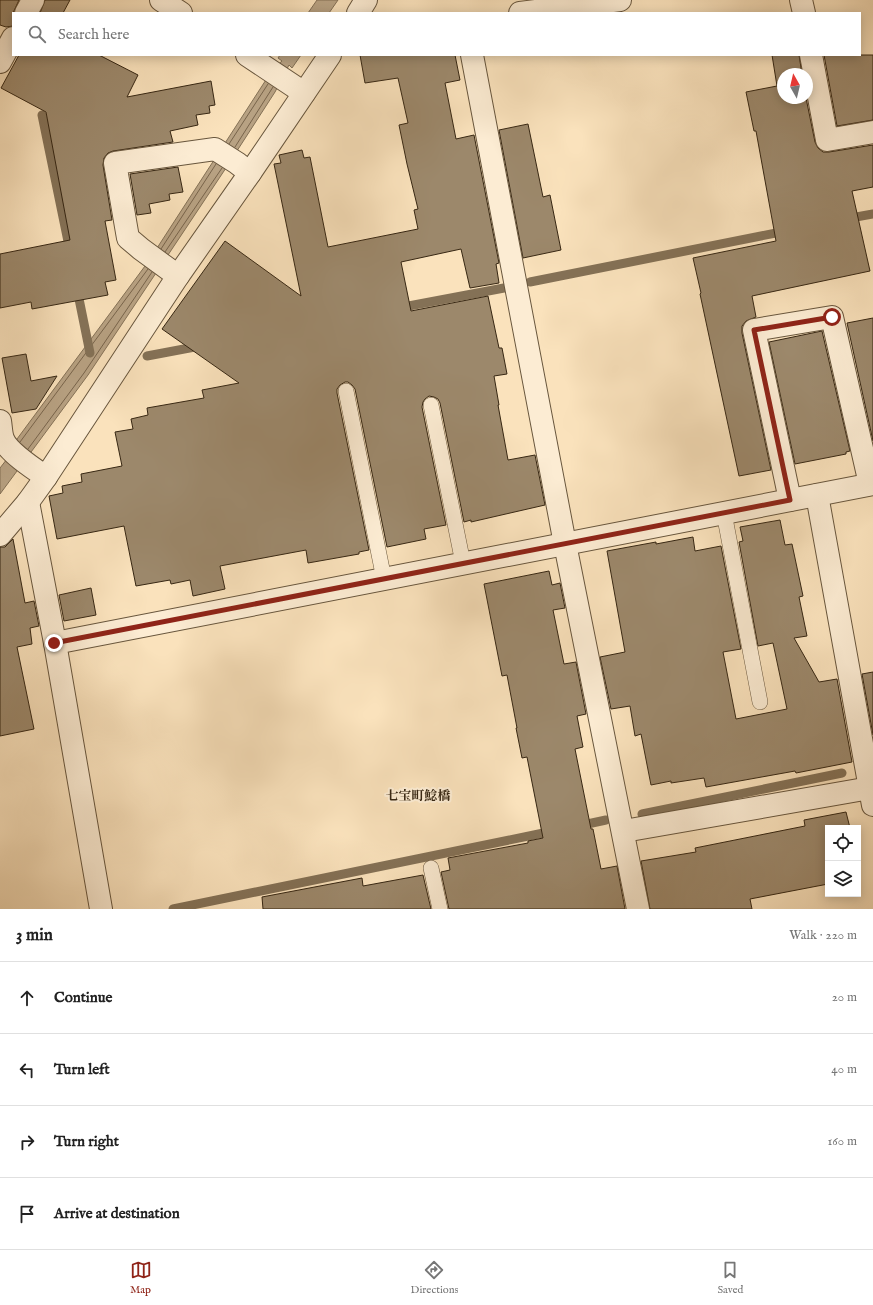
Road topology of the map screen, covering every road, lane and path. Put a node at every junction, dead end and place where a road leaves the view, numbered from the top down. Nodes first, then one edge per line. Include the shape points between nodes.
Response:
1 (33, 0) edge
2 (161, 0) edge
3 (366, 0) edge
4 (620, 0) edge
5 (801, 0) edge
6 (27, 12) edge
7 (179, 12) edge
8 (359, 12) edge
9 (528, 12) edge
10 (804, 12) edge
11 (12, 40) edge
12 (249, 56) edge
13 (329, 56) edge
14 (472, 56) edge
15 (811, 56) edge
16 (0, 62) edge
17 (299, 90) junction
18 (873, 132) edge
19 (243, 168) junction
20 (171, 271) junction
21 (346, 391) dead end
22 (431, 405) dead end
23 (0, 420) edge
24 (46, 477) junction
25 (871, 484) edge
26 (817, 495) junction
27 (790, 500) junction
28 (28, 502) junction
29 (724, 513) junction
30 (0, 535) edge
31 (565, 544) junction
32 (463, 563) junction
33 (384, 579) junction
34 (54, 643) junction
35 (760, 702) dead end
36 (871, 796) edge
37 (624, 831) junction
38 (431, 868) dead end
39 (101, 909) edge
40 (440, 909) edge
41 (638, 909) edge

1 - 6 street
2 - 7 street
3 - 8 street
4 - 9 street
5 - 10 street
11 - 16 street
12 - 17 street
13 - 17 street
14 - 31 street
15 - 18 street via 827,140
17 - 19 street
19 - 20 street
19 - 20 street via 215,149 115,163 128,238
20 - 24 street
21 - 33 lane
22 - 32 lane
23 - 24 street via 3,440 8,448
24 - 28 street
25 - 26 street
25 - 27 street via 832,317 754,330
26 - 27 street
26 - 36 street
27 - 29 street
28 - 30 street
28 - 34 street
29 - 31 street
29 - 35 lane
31 - 32 street
31 - 37 street
32 - 33 street
33 - 34 street
34 - 39 street
36 - 37 street
37 - 41 street
38 - 40 lane

